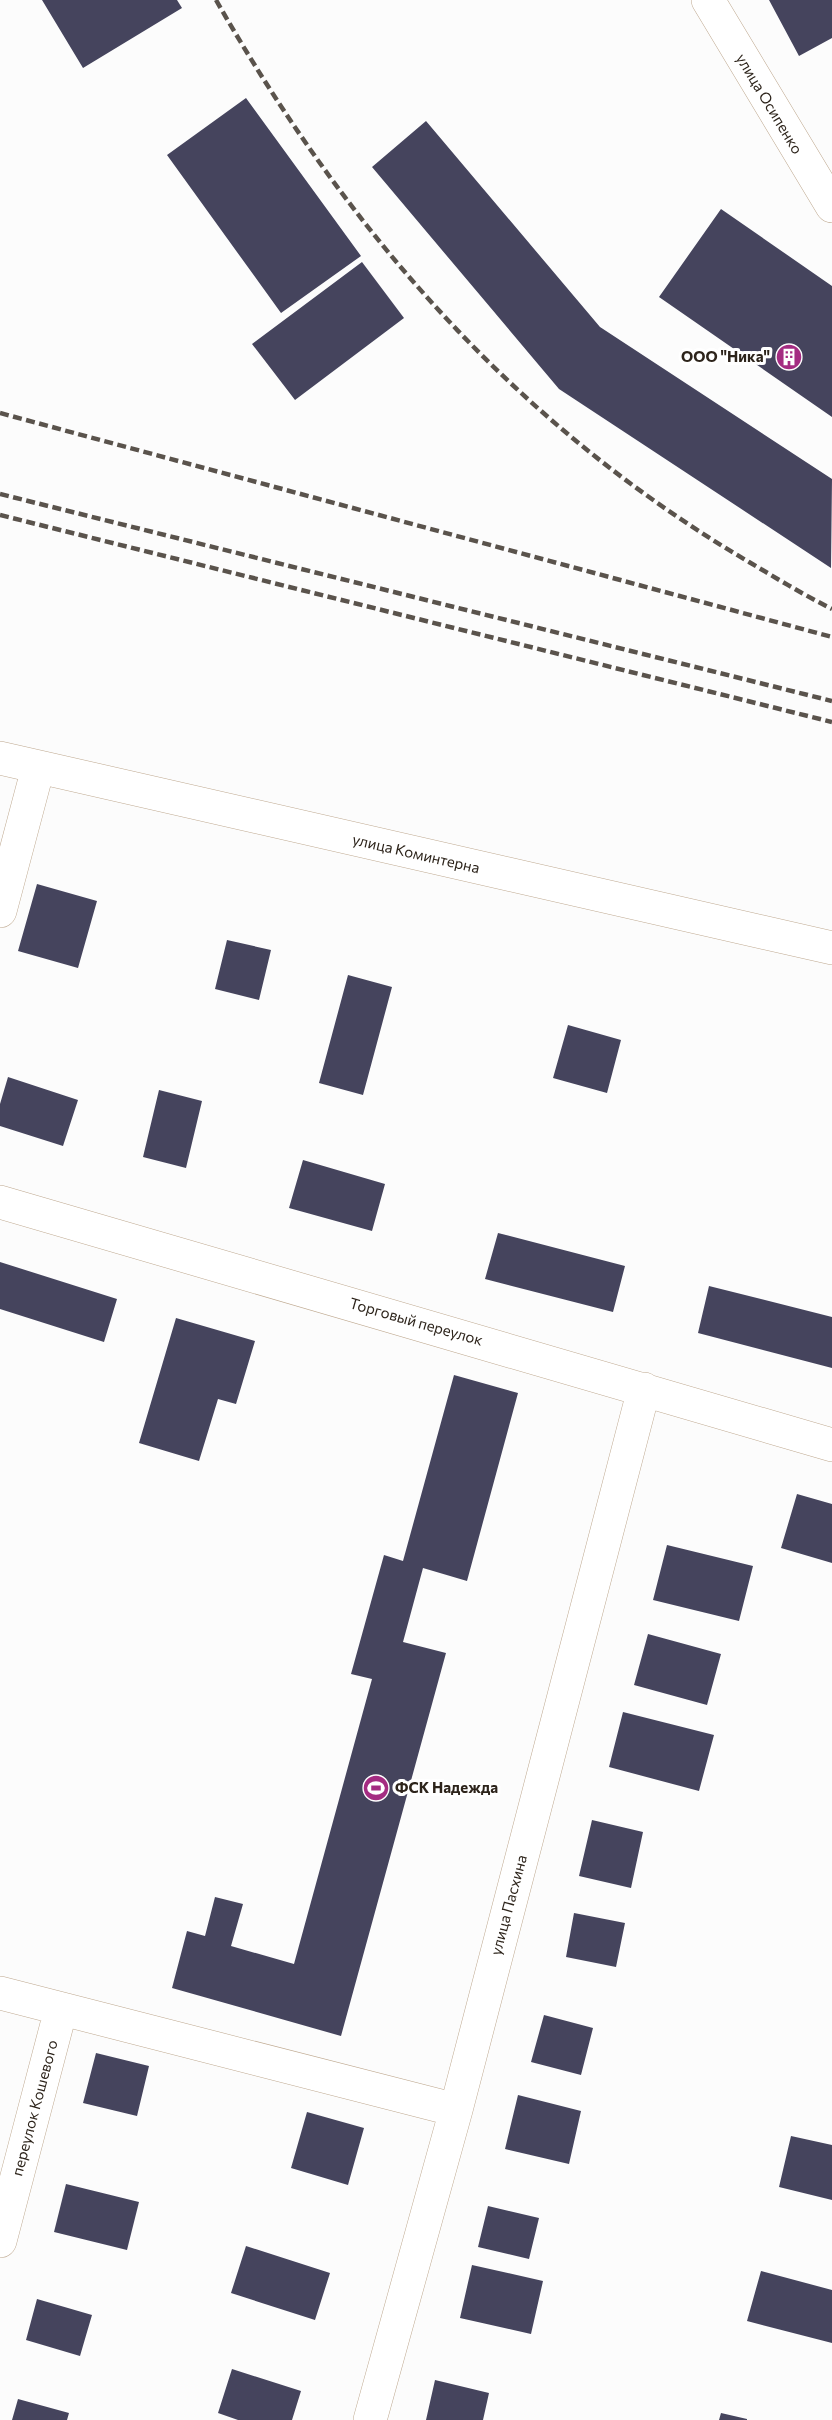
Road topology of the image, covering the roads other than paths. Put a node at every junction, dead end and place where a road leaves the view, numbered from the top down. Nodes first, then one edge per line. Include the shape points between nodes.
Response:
1 (708, 0) edge
2 (832, 206) edge
3 (0, 758) edge
4 (38, 768) junction
5 (0, 911) edge
6 (832, 948) edge
7 (0, 1202) edge
8 (644, 1389) junction
9 (832, 1445) edge
10 (0, 1993) edge
11 (61, 2009) junction
12 (456, 2110) junction
13 (0, 2241) edge
14 (370, 2420) edge

1 - 2 street, улица Осипенко
3 - 4 street, улица Коминтерна
4 - 5 street
4 - 6 street, улица Коминтерна
7 - 8 street, Торговый переулок
8 - 9 street, Торговый переулок
8 - 12 street, улица Пасхина
10 - 11 street
11 - 12 street
11 - 13 street, переулок Кошевого
12 - 14 street, улица Пасхина

